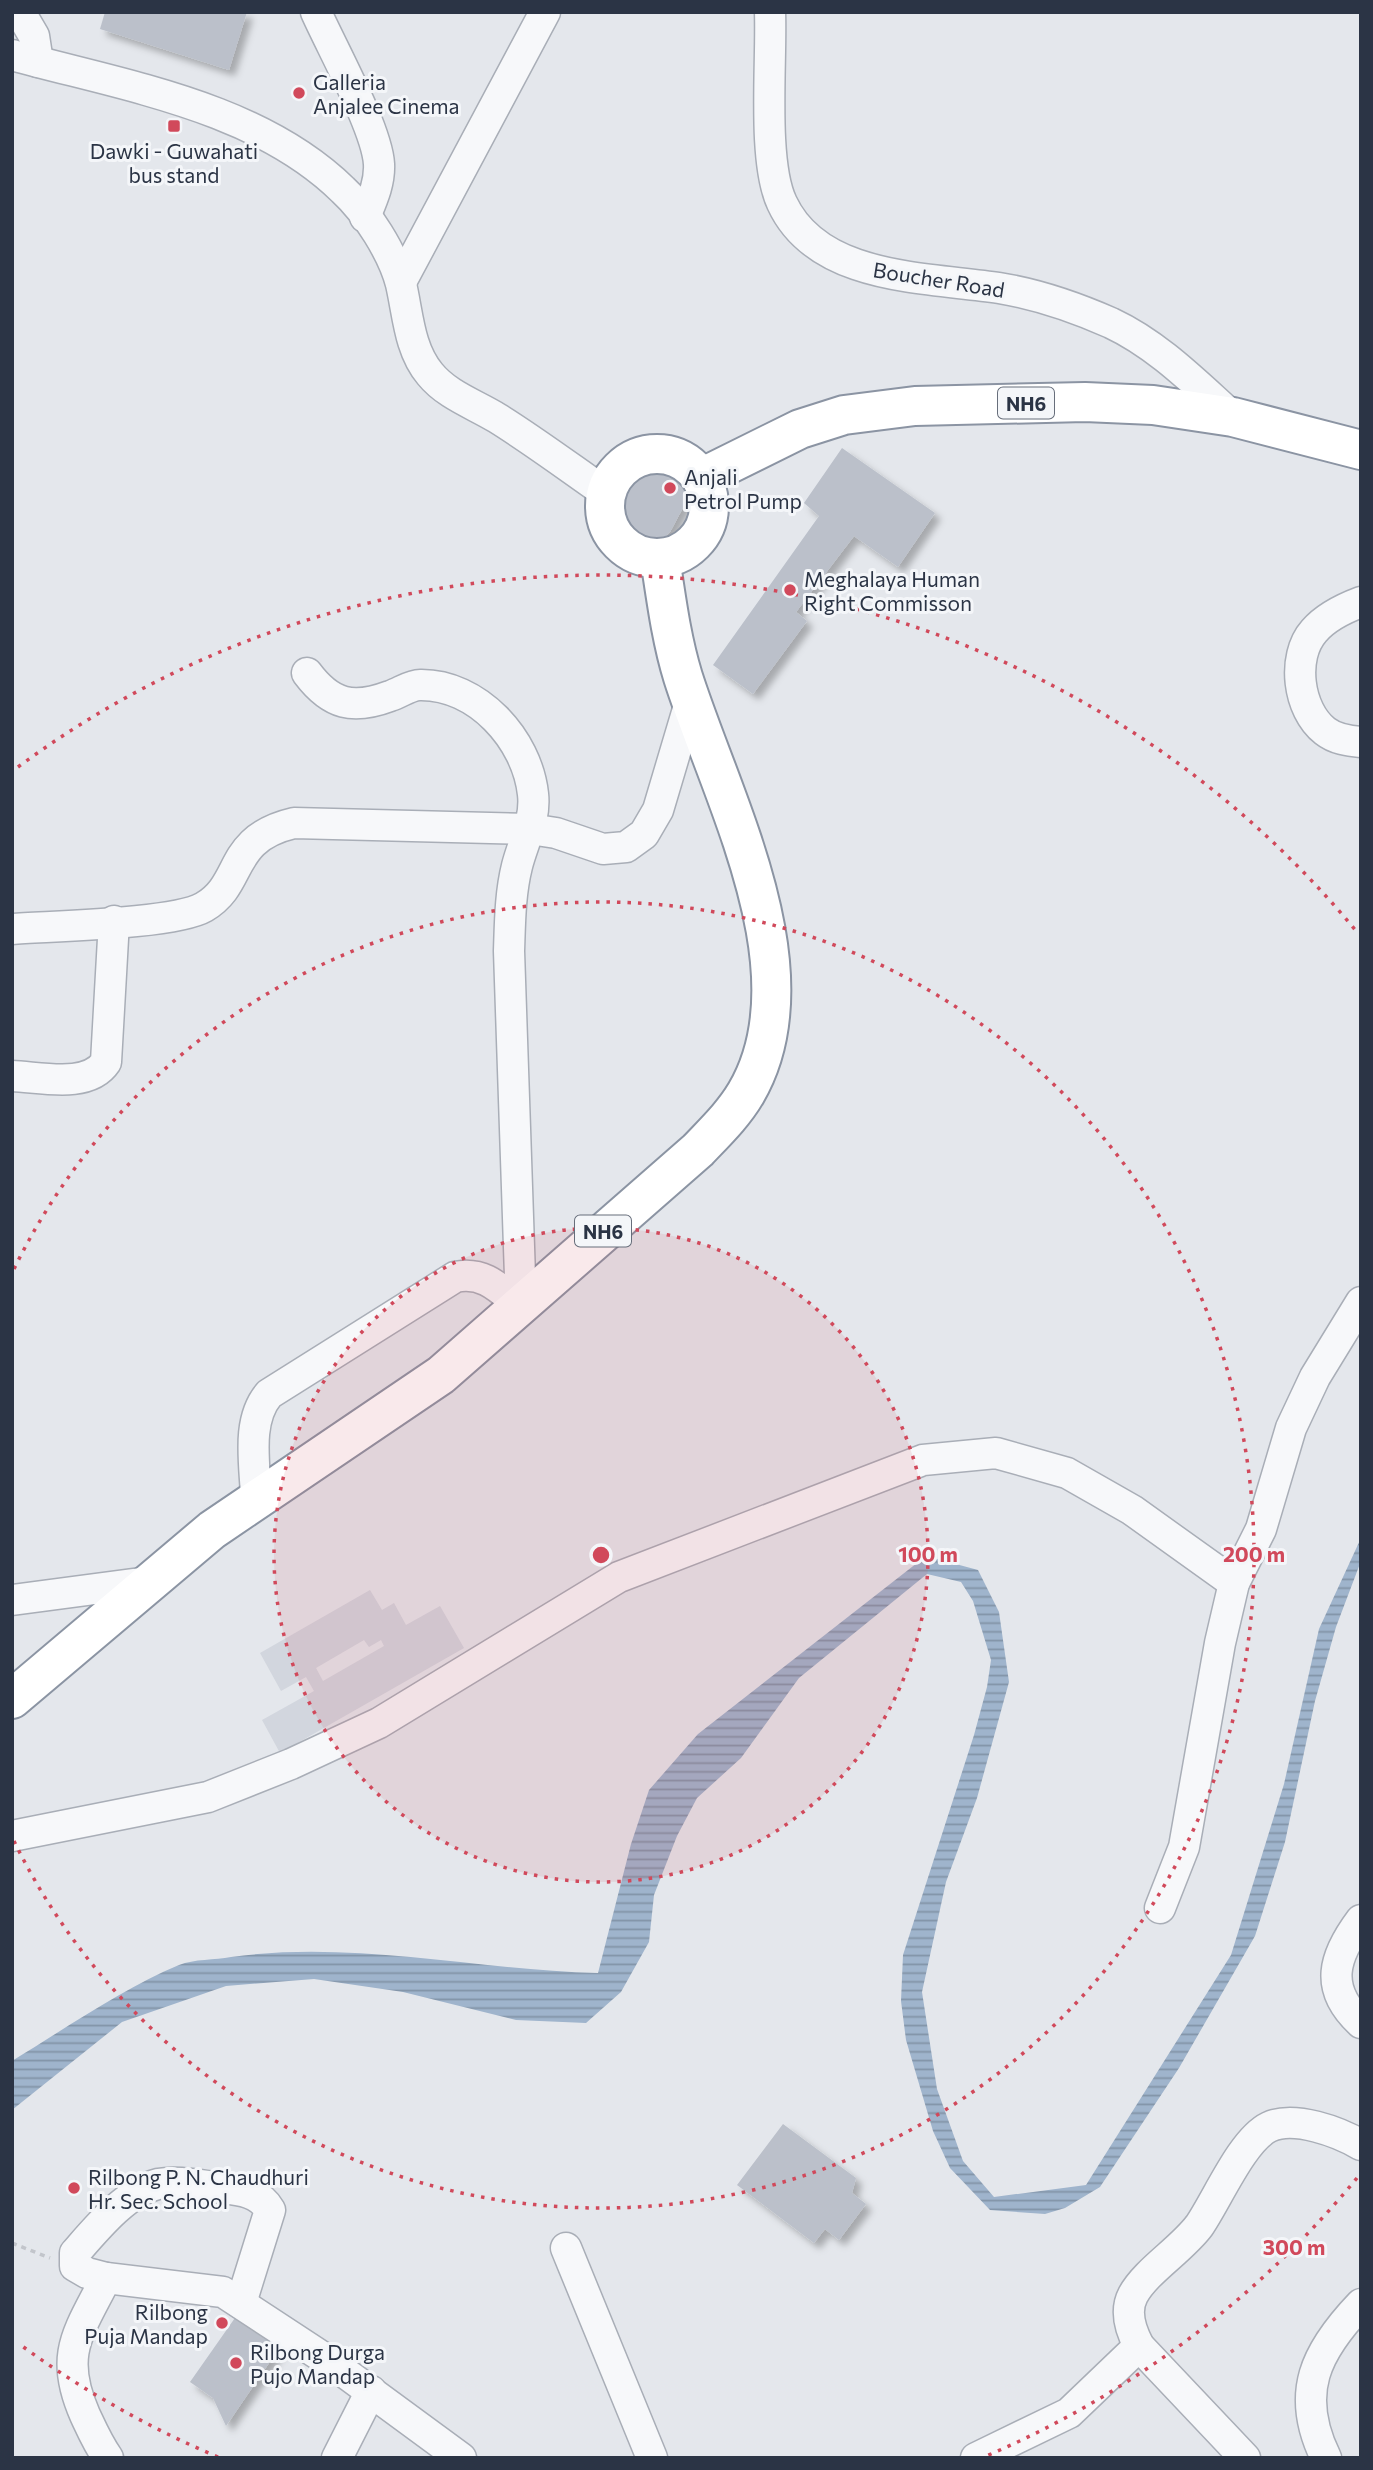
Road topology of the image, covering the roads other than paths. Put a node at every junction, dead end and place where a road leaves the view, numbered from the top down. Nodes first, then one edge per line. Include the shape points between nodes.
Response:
1 (20, 12) edge
2 (316, 12) edge
3 (545, 12) edge
4 (770, 12) edge
5 (25, 58) edge
6 (365, 217) junction
7 (401, 282) junction
8 (1233, 417) junction
9 (1361, 450) edge
10 (701, 478) junction
11 (606, 493) junction
12 (660, 558) junction
13 (1361, 602) edge
14 (307, 673) dead end
15 (691, 699) junction
16 (1352, 742) edge
17 (530, 829) junction
18 (114, 921) junction
19 (12, 929) edge
20 (12, 1076) edge
21 (1361, 1302) edge
22 (521, 1306) junction
23 (256, 1497) junction
24 (148, 1582) junction
25 (1234, 1583) junction
26 (12, 1600) edge
27 (12, 1699) edge
28 (12, 1836) edge
29 (1160, 1908) dead end
30 (1361, 1920) edge
31 (1361, 2023) edge
32 (1361, 2145) edge
33 (566, 2248) dead end
34 (106, 2278) junction
35 (242, 2303) junction
36 (1361, 2304) edge
37 (1139, 2346) junction
38 (371, 2391) junction
39 (108, 2458) edge
40 (337, 2458) edge
41 (461, 2458) edge
42 (652, 2458) edge
43 (976, 2458) edge
44 (1245, 2458) edge
45 (1326, 2458) edge

1 - 5 street via 34,36
2 - 6 street via 374,141 377,186
3 - 7 street
4 - 8 street, Boucher Road via 774,172 781,202 798,228 852,263 930,282 1000,288 1112,324 1167,357
5 - 6 street via 234,118 322,173 344,190
6 - 7 street
7 - 11 street via 408,330 429,373 449,391 497,418
8 - 9 highway, NH6
8 - 10 highway, NH6 via 1153,405 1085,402 915,407 844,415 800,429
10 - 11 highway via 679,458 649,454 622,467
10 - 12 highway via 707,493 706,523 688,547
11 - 12 highway via 608,525 617,539 629,550
12 - 15 highway, NH6
13 - 16 street via 1313,632 1303,652 1301,674 1312,716 1325,731
14 - 17 street via 320,690 343,702 364,705 416,685 438,686 474,700 509,732 524,760 533,795
15 - 17 street via 658,810 645,834 626,847 603,849
15 - 22 highway, NH6 via 759,893 768,937 771,980 760,1062 728,1119 698,1150
17 - 18 street via 294,823 258,837 205,907 188,915
17 - 22 street via 517,866 509,951
18 - 19 street
18 - 20 street via 106,1062 82,1079
21 - 25 street via 1315,1377 1291,1428 1261,1529
22 - 23 highway, NH6 via 398,1406
22 - 23 street via 482,1276 455,1276 269,1394 254,1419
23 - 24 highway, NH6
24 - 26 street
24 - 27 highway, NH6
25 - 28 street via 1132,1510 1067,1473 996,1453 923,1460 619,1577 379,1723 291,1763 208,1797
25 - 29 street via 1184,1847
30 - 31 street via 1339,1953 1334,1972 1340,1992
32 - 37 street via 1285,2123 1256,2136 1197,2228 1132,2297 1130,2331
33 - 42 street
34 - 35 street via 210,2289
34 - 35 street via 75,2266 75,2253 146,2188 177,2183 236,2189 257,2196 270,2210
34 - 39 street via 75,2340 70,2363 82,2409
35 - 38 street
36 - 45 street via 1335,2332 1316,2363 1311,2405
37 - 43 street via 1069,2413
37 - 44 street
38 - 40 street
38 - 41 street

